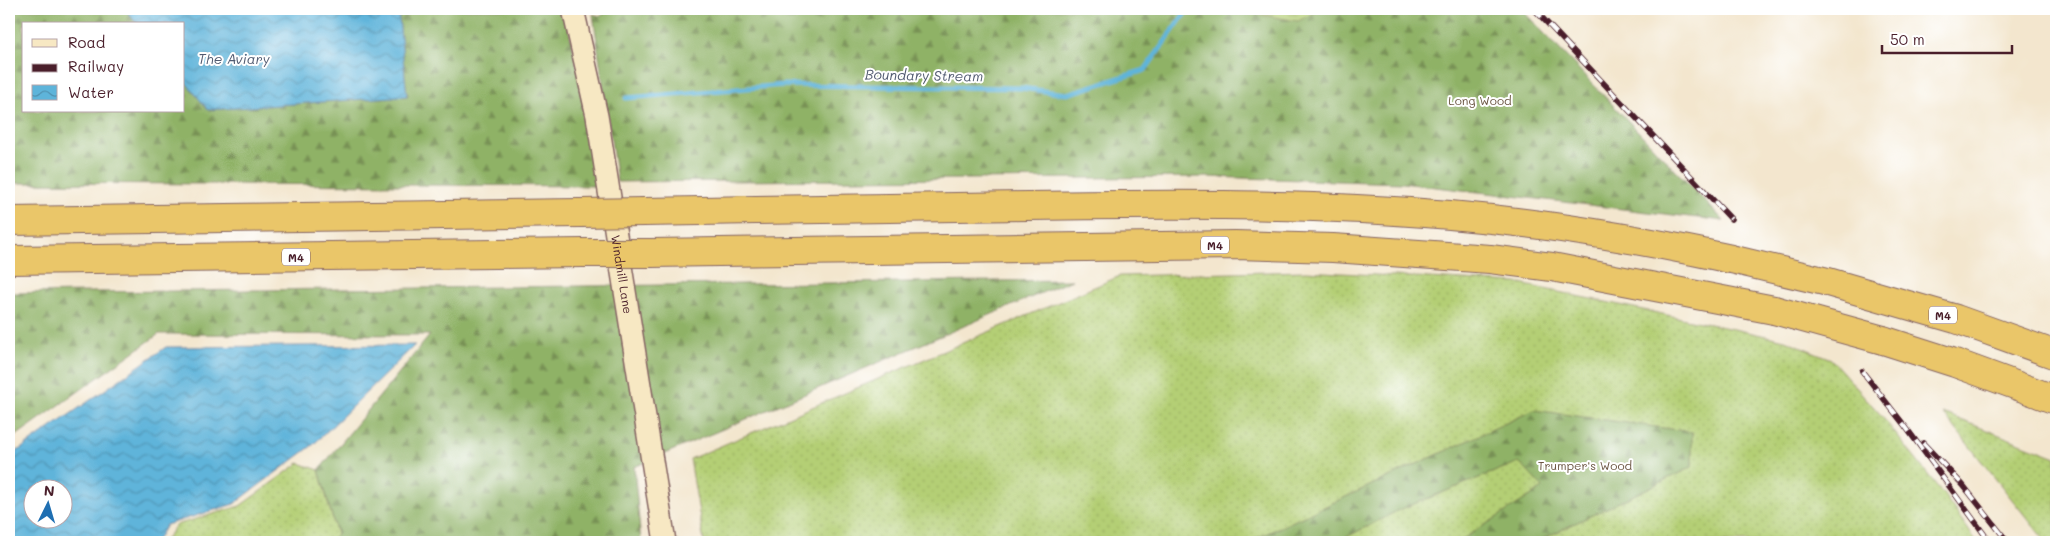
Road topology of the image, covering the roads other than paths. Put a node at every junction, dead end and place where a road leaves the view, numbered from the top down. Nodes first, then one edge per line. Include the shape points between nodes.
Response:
1 (573, 9) edge
2 (9, 220) edge
3 (9, 260) edge
4 (2056, 355) edge
5 (2056, 400) edge
6 (665, 542) edge

1 - 6 main road, Windmill Lane via 597,116
2 - 4 highway, M4, bridge via 1112,204 1307,206 1442,214 1636,240 1731,259 1828,282 1956,319
3 - 5 highway, M4, bridge via 1235,245 1490,259 1552,267 1774,310 1883,340

